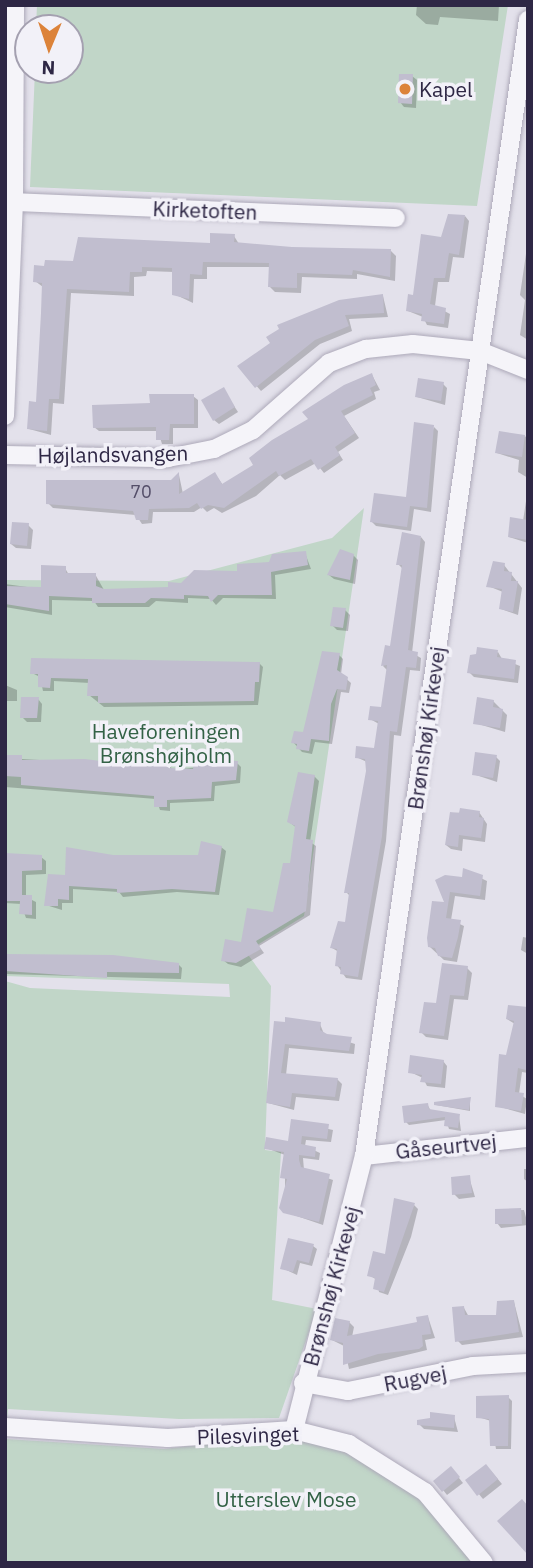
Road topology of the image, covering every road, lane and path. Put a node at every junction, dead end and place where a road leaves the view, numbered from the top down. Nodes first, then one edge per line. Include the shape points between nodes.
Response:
1 (15, 5) edge
2 (528, 20) edge
3 (15, 202) junction
4 (396, 218) dead end
5 (480, 351) junction
6 (528, 370) edge
7 (5, 416) edge
8 (5, 456) edge
9 (528, 1138) edge
10 (364, 1156) junction
11 (528, 1363) edge
12 (303, 1383) junction
13 (5, 1427) edge
14 (294, 1430) junction
15 (484, 1563) edge

1 - 3 street
2 - 5 street, Brønshøj Kirkevej
3 - 4 street, Kirketoften
3 - 7 street
5 - 6 street, Højlandsvangen
5 - 8 street, Højlandsvangen via 413,344 348,355 309,377 253,430 187,457
5 - 10 street, Brønshøj Kirkevej
9 - 10 street, Gåseurtvej
10 - 12 street, Brønshøj Kirkevej via 347,1236
11 - 12 street, Rugvej via 473,1366 348,1391
12 - 14 street, Brønshøj Kirkevej
13 - 14 street, Pilesvinget via 168,1438
14 - 15 street, Pilesvinget via 349,1444 387,1464 425,1492

